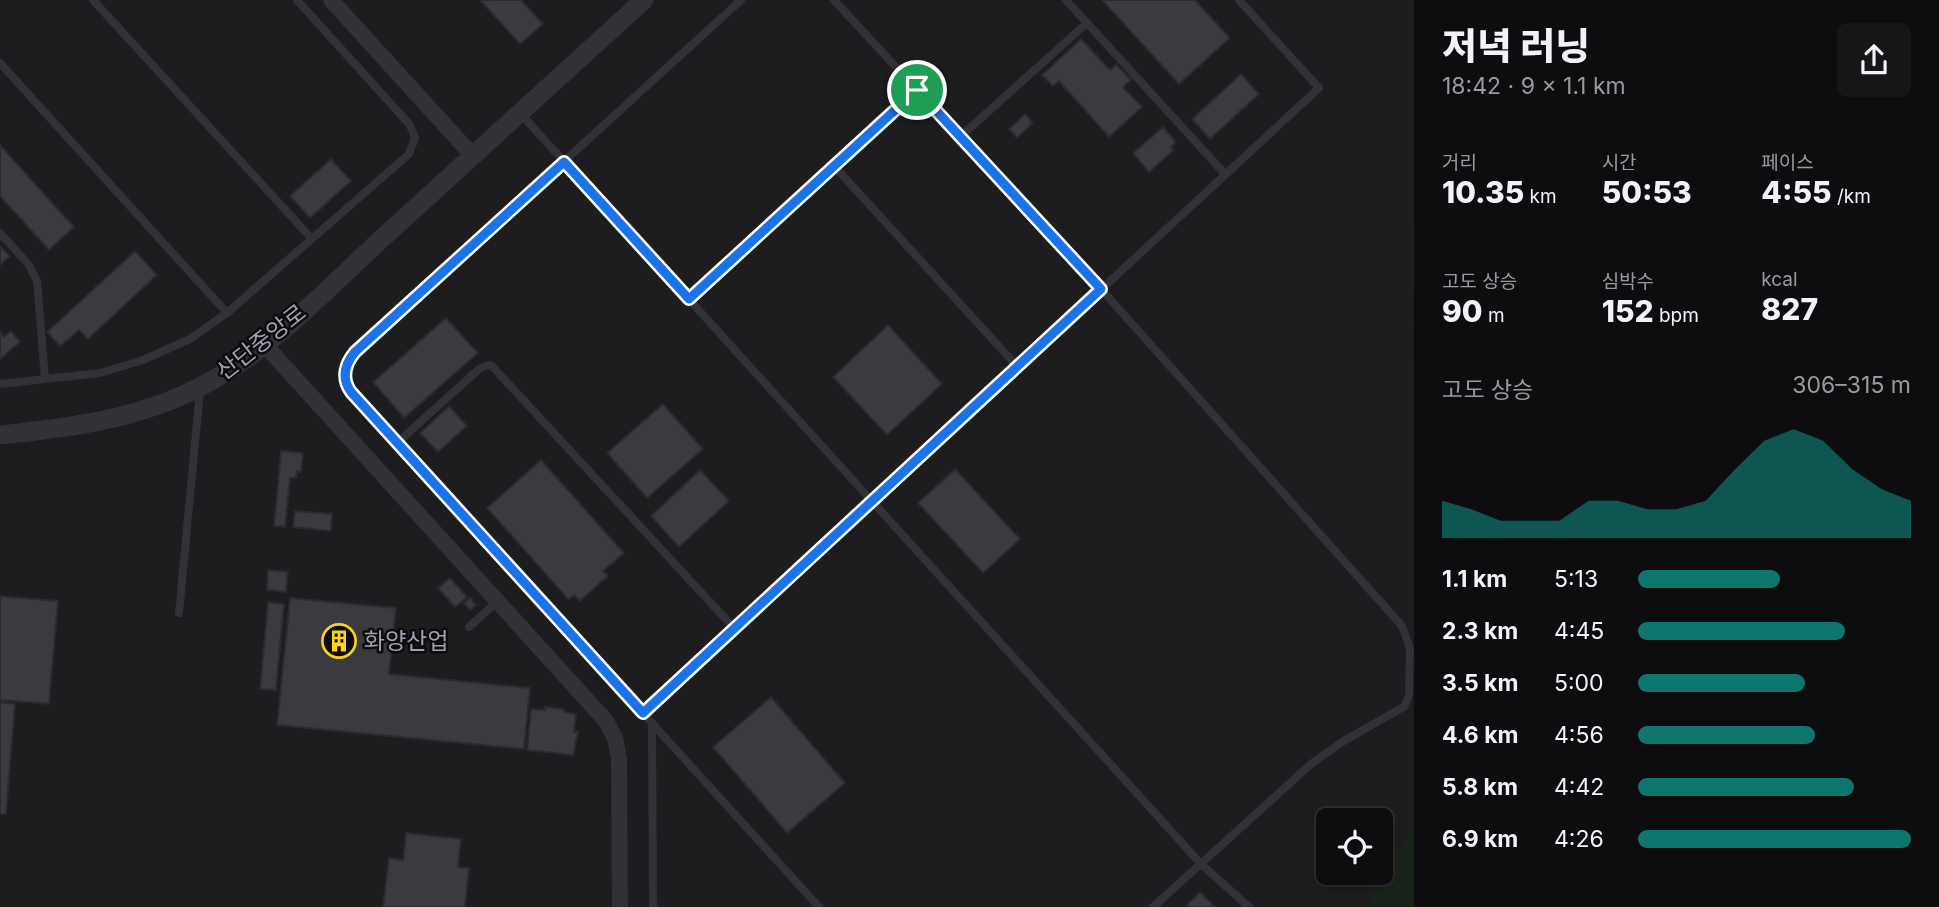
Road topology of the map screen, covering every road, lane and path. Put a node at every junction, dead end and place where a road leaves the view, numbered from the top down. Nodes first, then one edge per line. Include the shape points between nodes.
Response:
1 (93, 0) edge
2 (297, 0) edge
3 (331, 0) edge
4 (644, 0) edge
5 (741, 0) edge
6 (834, 0) edge
7 (1066, 0) edge
8 (1239, 0) edge
9 (1087, 23) junction
10 (0, 63) edge
11 (917, 90) junction
12 (520, 113) junction
13 (960, 137) junction
14 (473, 156) junction
15 (564, 162) junction
16 (834, 166) junction
17 (1225, 174) junction
18 (0, 233) edge
19 (312, 239) junction
20 (1101, 289) junction
21 (689, 299) junction
22 (227, 313) junction
23 (264, 344) junction
24 (1017, 366) junction
25 (45, 379) junction
26 (0, 384) edge
27 (200, 387) junction
28 (0, 435) edge
29 (397, 443) junction
30 (872, 501) junction
31 (498, 601) junction
32 (179, 613) dead end
33 (469, 627) dead end
34 (734, 628) junction
35 (643, 713) junction
36 (652, 723) junction
37 (1201, 864) junction
38 (620, 907) edge
39 (653, 907) edge
40 (819, 907) edge
41 (1153, 907) edge
42 (1249, 907) edge

1 - 19 lane
2 - 19 lane via 414,134 410,154
3 - 14 street
4 - 12 street, 산단중앙로
5 - 15 lane
6 - 11 lane
7 - 9 lane
8 - 17 lane via 1319,88
9 - 13 lane
9 - 17 lane
10 - 22 lane
11 - 13 lane
11 - 16 lane
12 - 14 street, 산단중앙로
12 - 15 lane
13 - 20 lane
14 - 23 street, 산단중앙로
15 - 21 lane
15 - 29 lane via 349,361 345,376 349,389
16 - 21 lane
16 - 24 lane
17 - 20 lane
18 - 25 lane via 37,281
19 - 22 lane
20 - 24 lane
20 - 37 lane via 1402,626 1409,642 1409,695 1403,708 1320,756
21 - 30 lane
22 - 25 lane via 190,339 143,360 100,373
23 - 27 street, 산단중앙로
23 - 31 street
24 - 30 lane
25 - 26 lane
27 - 28 street, 산단중앙로 via 121,417
27 - 32 lane
29 - 34 lane via 479,369 492,366
29 - 35 lane
30 - 34 lane
30 - 37 lane
31 - 33 lane
31 - 38 street via 595,707 615,738
34 - 35 lane
35 - 36 lane
36 - 39 lane
36 - 40 lane
37 - 41 lane
37 - 42 lane

